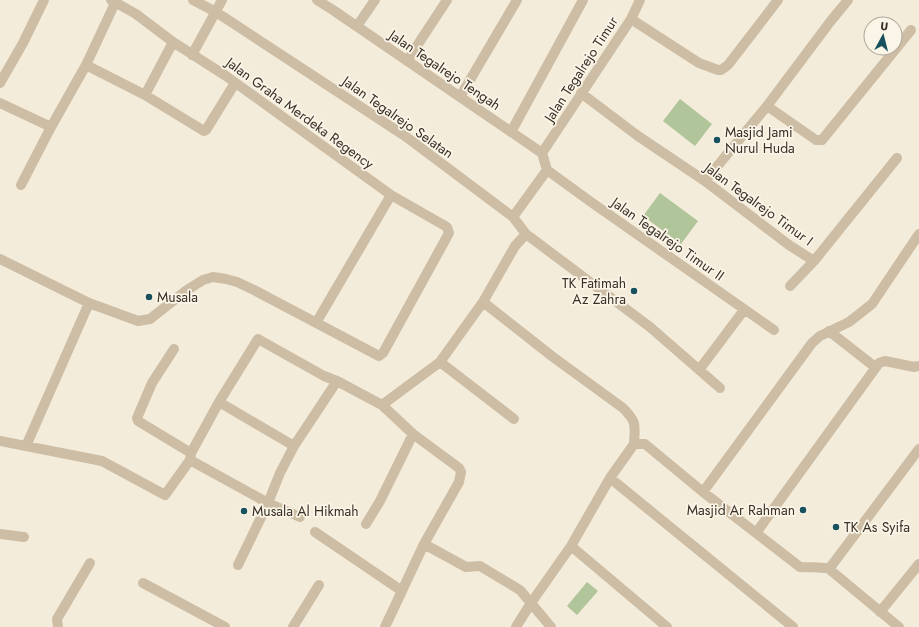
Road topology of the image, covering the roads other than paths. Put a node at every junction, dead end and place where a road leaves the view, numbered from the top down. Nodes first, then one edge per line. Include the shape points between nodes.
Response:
1 (44, 0) edge
2 (194, 0) edge
3 (222, 0) edge
4 (317, 0) edge
5 (375, 0) edge
6 (447, 0) edge
7 (517, 0) edge
8 (583, 0) edge
9 (640, 0) edge
10 (778, 0) edge
11 (848, 0) edge
12 (113, 1) edge
13 (216, 12) junction
14 (631, 19) junction
15 (357, 26) junction
16 (911, 30) dead end
17 (174, 42) junction
18 (192, 55) junction
19 (407, 61) junction
20 (86, 65) junction
21 (0, 83) edge
22 (235, 83) junction
23 (581, 93) junction
24 (146, 95) junction
25 (460, 97) junction
26 (0, 103) edge
27 (767, 106) junction
28 (51, 127) junction
29 (511, 132) junction
30 (542, 153) junction
31 (896, 158) dead end
32 (547, 170) junction
33 (705, 181) junction
34 (21, 185) dead end
35 (391, 195) junction
36 (513, 217) junction
37 (526, 234) junction
38 (919, 234) edge
39 (0, 260) edge
40 (814, 261) junction
41 (790, 286) dead end
42 (483, 302) junction
43 (89, 303) junction
44 (744, 310) junction
45 (316, 323) junction
46 (774, 330) dead end
47 (829, 331) junction
48 (174, 349) dead end
49 (440, 362) junction
50 (919, 366) edge
51 (875, 367) junction
52 (699, 370) junction
53 (337, 381) junction
54 (720, 388) dead end
55 (219, 402) junction
56 (382, 405) junction
57 (514, 419) dead end
58 (413, 434) junction
59 (0, 441) edge
60 (634, 444) junction
61 (26, 446) junction
62 (294, 446) junction
63 (919, 449) edge
64 (191, 457) junction
65 (610, 478) junction
66 (703, 492) junction
67 (268, 503) junction
68 (300, 517) dead end
69 (366, 524) dead end
70 (314, 532) dead end
71 (756, 533) junction
72 (0, 534) edge
73 (24, 537) dead end
74 (424, 544) junction
75 (571, 546) junction
76 (90, 562) dead end
77 (919, 564) edge
78 (238, 565) dead end
79 (829, 569) junction
80 (143, 583) dead end
81 (320, 585) dead end
82 (402, 591) junction
83 (531, 603) junction
84 (880, 612) junction
85 (58, 627) edge
86 (225, 627) edge
87 (293, 627) edge
88 (384, 627) edge
89 (516, 627) edge
90 (551, 627) edge
91 (667, 627) edge
92 (792, 627) edge
93 (899, 627) edge

1 - 21 street
2 - 13 street, Jalan Tegalrejo Selatan
3 - 13 street
4 - 15 street, Jalan Tegalrejo Tengah
5 - 15 street
6 - 19 street
7 - 25 street
8 - 29 street
9 - 14 street, Jalan Tegalrejo Timur
10 - 14 street via 725,68 718,70 699,63
11 - 27 street
12 - 17 street, Jalan Graha Merdeka Regency via 136,14
12 - 20 street
13 - 18 street
13 - 36 street, Jalan Tegalrejo Selatan via 405,136
14 - 23 street, Jalan Tegalrejo Timur
15 - 19 street, Jalan Tegalrejo Tengah
16 - 27 street via 822,140 816,140
17 - 18 street, Jalan Graha Merdeka Regency
17 - 24 street
18 - 22 street, Jalan Graha Merdeka Regency
19 - 25 street, Jalan Tegalrejo Tengah
20 - 24 street
20 - 28 street
22 - 24 street via 204,131
22 - 35 street, Jalan Graha Merdeka Regency
23 - 30 street, Jalan Tegalrejo Timur
23 - 33 street, Jalan Tegalrejo Timur I via 638,136
25 - 29 street, Jalan Tegalrejo Tengah
26 - 28 street
27 - 33 street
28 - 34 street
29 - 30 street, Jalan Tegalrejo Tengah
30 - 32 street
31 - 40 street, Jalan Tegalrejo Timur I
32 - 36 street
32 - 44 street, Jalan Tegalrejo Timur II
33 - 40 street, Jalan Tegalrejo Timur I
35 - 45 street
35 - 45 street, Jalan Graha Merdeka Regency via 447,227 449,234 383,353 375,355
36 - 37 street
37 - 42 street via 515,246
37 - 52 street via 650,327
38 - 47 street via 872,304 849,322
39 - 43 street, Jalan Graha Merdeka Regency
40 - 41 street
42 - 49 street
42 - 60 street via 623,408 632,417 635,427
43 - 45 street, Jalan Graha Merdeka Regency via 138,321 150,319 187,290 213,277 238,282
43 - 61 street
44 - 46 street, Jalan Tegalrejo Timur II
44 - 52 street
47 - 51 street
47 - 66 street via 812,343
48 - 64 street via 152,383 137,418
49 - 56 street
49 - 57 street
50 - 51 street via 885,361
51 - 71 street
52 - 54 street
53 - 55 street via 258,339
53 - 56 street
53 - 62 street
55 - 62 street
55 - 64 street
56 - 58 street
58 - 69 street
58 - 74 street via 461,472 459,482
59 - 61 street
60 - 65 street
60 - 66 street via 645,444
61 - 64 street via 102,461 165,495
62 - 67 street
63 - 79 street
64 - 67 street
65 - 75 street
65 - 92 street
66 - 71 street
67 - 68 street
67 - 78 street
70 - 82 street
71 - 79 street via 800,567
72 - 73 street
74 - 82 street
74 - 83 street via 466,567 480,566 520,590
75 - 83 street
75 - 91 street
76 - 85 street via 57,619
77 - 84 street
79 - 84 street
80 - 86 street
81 - 87 street
82 - 88 street
83 - 89 street
83 - 90 street
84 - 93 street

